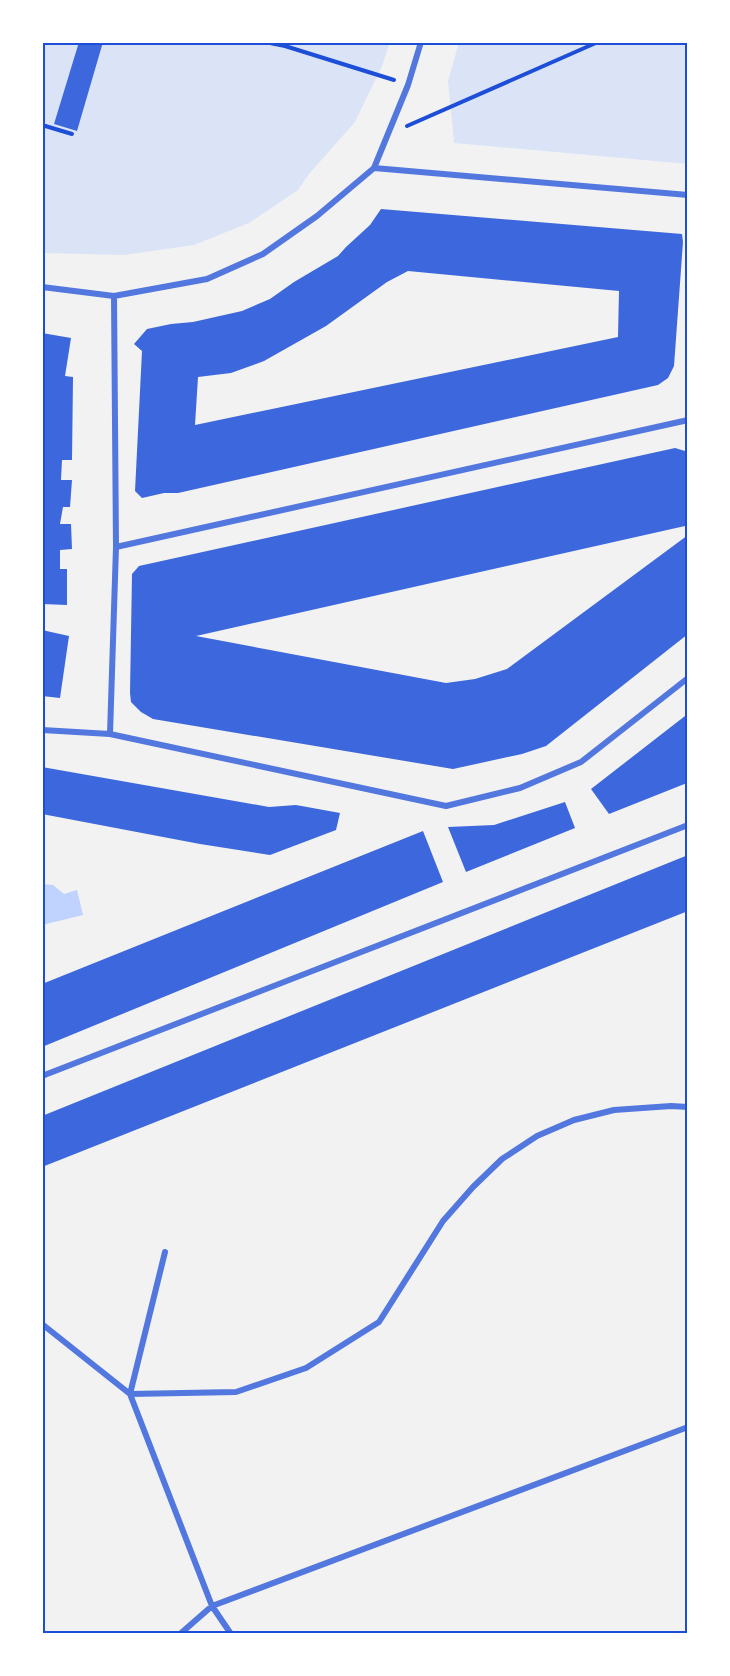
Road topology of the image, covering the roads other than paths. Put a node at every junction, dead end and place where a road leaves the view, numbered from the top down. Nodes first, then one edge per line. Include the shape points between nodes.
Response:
1 (421, 42) edge
2 (374, 168) junction
3 (688, 195) edge
4 (42, 287) edge
5 (114, 296) junction
6 (688, 420) edge
7 (116, 548) junction
8 (688, 678) edge
9 (42, 730) edge
10 (110, 734) junction
11 (688, 825) edge
12 (42, 1076) edge
13 (688, 1107) edge
14 (165, 1252) dead end
15 (42, 1324) edge
16 (130, 1394) junction
17 (688, 1427) edge
18 (212, 1606) junction
19 (180, 1634) edge
20 (231, 1634) edge

1 - 2 street
2 - 3 street
2 - 5 street via 317,216 263,254 207,279
4 - 5 street
5 - 7 street
6 - 7 street
7 - 10 street
8 - 10 street via 580,762 520,788 446,806
9 - 10 street
11 - 12 street
13 - 16 street via 614,1110 574,1120 502,1159 443,1221 378,1322 306,1368 236,1392
14 - 16 street
15 - 16 street
16 - 18 street
17 - 18 street
18 - 19 street
18 - 20 street

